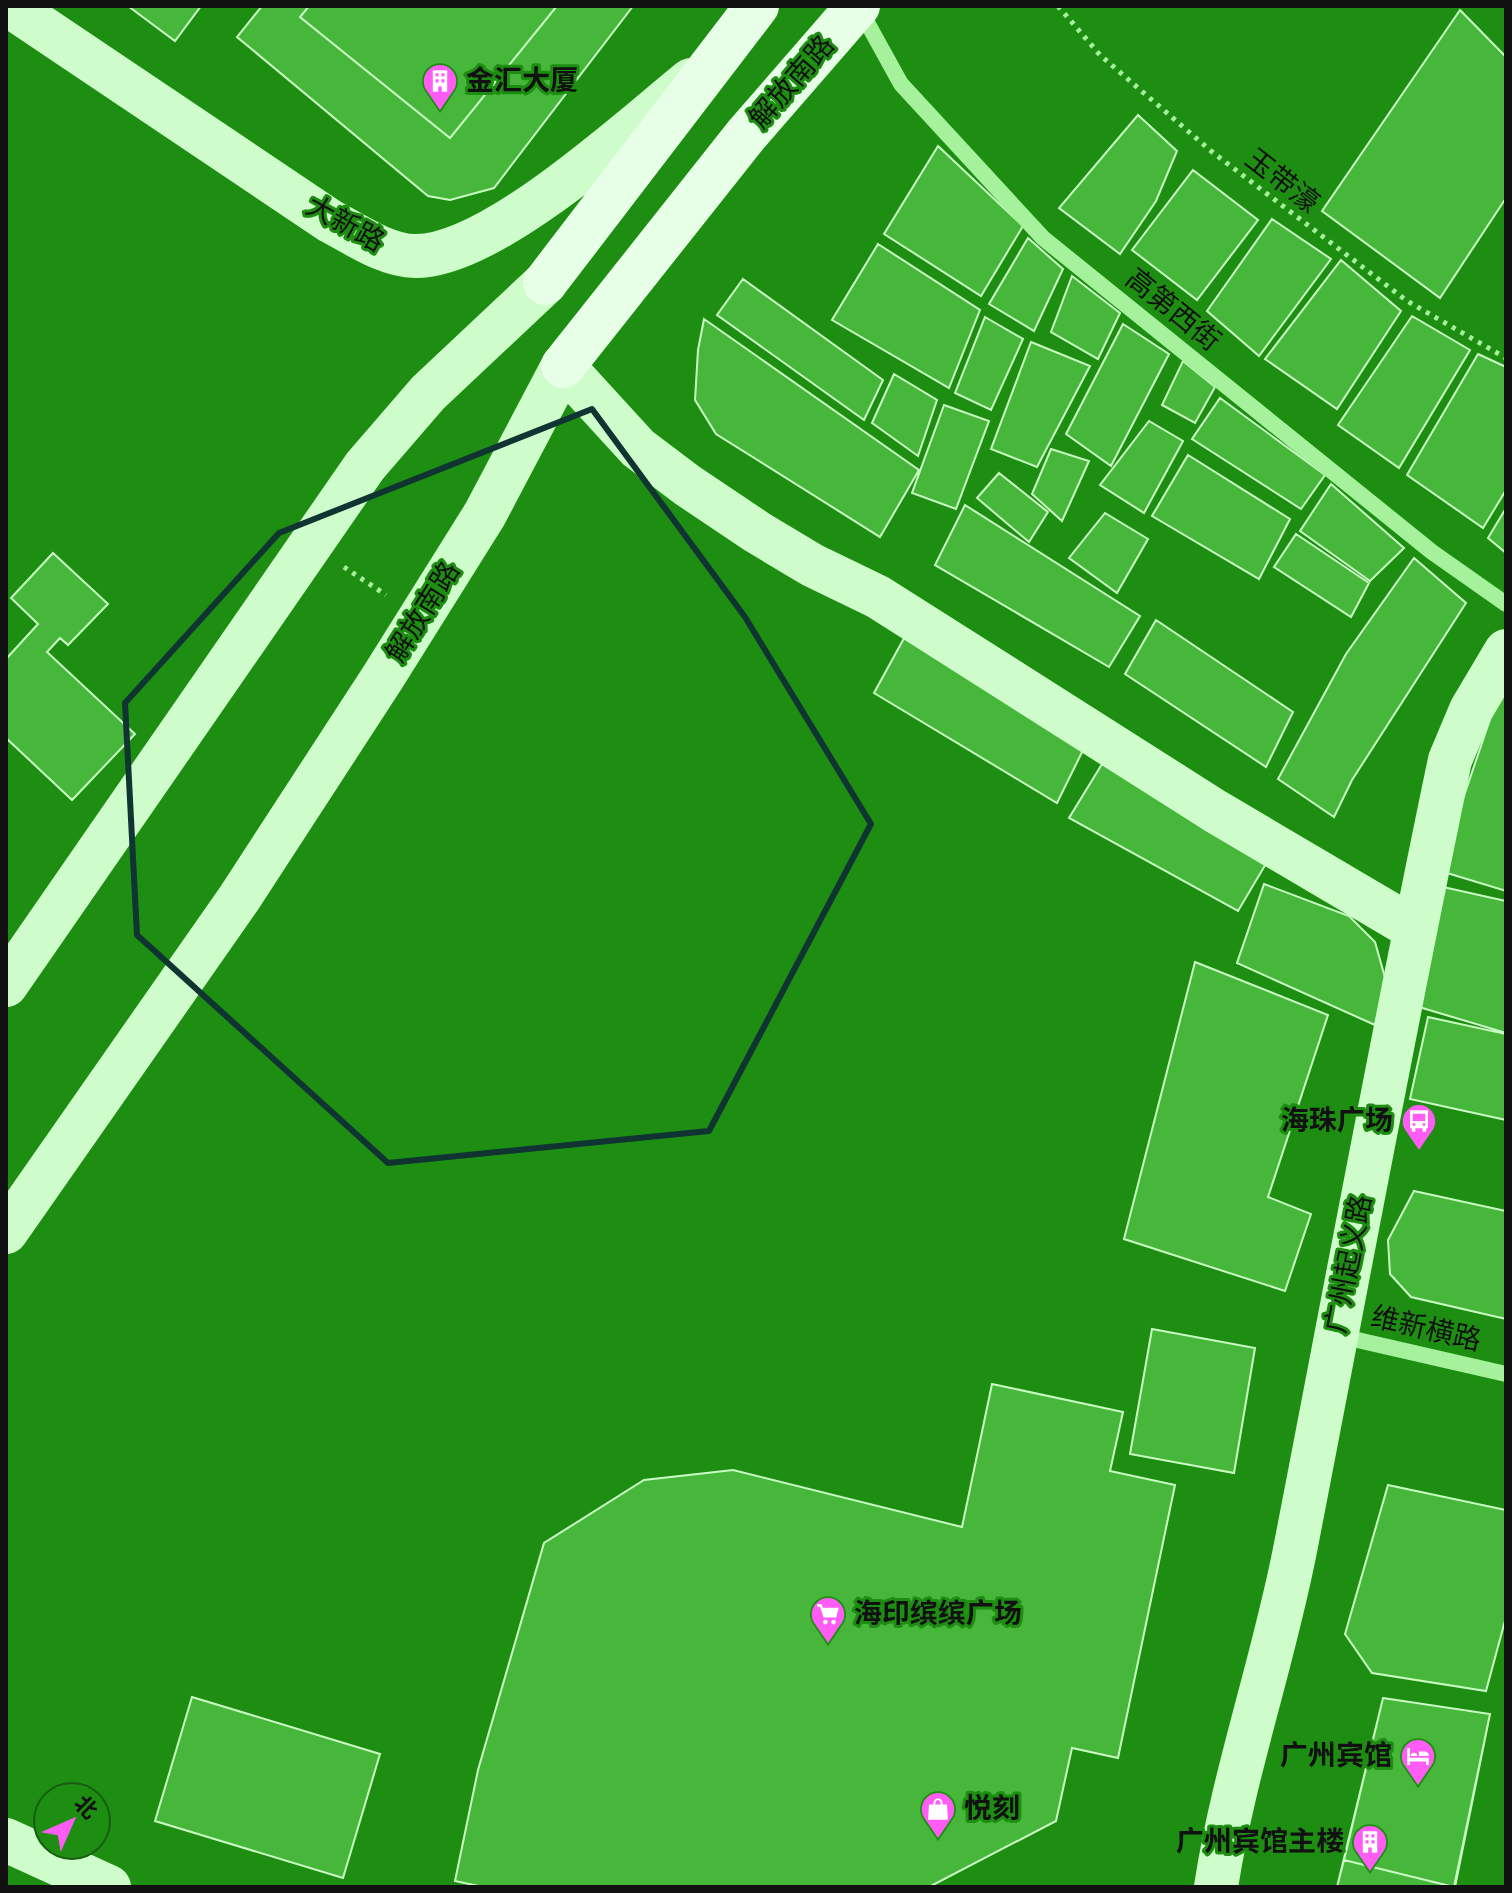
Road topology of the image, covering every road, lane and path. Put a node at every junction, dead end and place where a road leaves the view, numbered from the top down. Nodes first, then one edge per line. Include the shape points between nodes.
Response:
1 (10, 6) edge
2 (757, 6) edge
3 (858, 6) edge
4 (1058, 6) edge
5 (720, 56) junction
6 (1506, 358) edge
7 (563, 366) junction
8 (343, 567) dead end
9 (396, 602) dead end
10 (1506, 604) edge
11 (1506, 651) edge
12 (1415, 929) junction
13 (6, 985) edge
14 (6, 1232) edge
15 (1334, 1335) junction
16 (1506, 1374) edge
17 (6, 1840) edge
18 (109, 1887) edge
19 (1216, 1887) edge

1 - 5 main road, 大新路 via 330,221 412,256 439,254 493,231 539,201
2 - 5 main road
3 - 7 main road, 解放南路 via 746,135
3 - 10 lane, 高第西街 via 901,84 1043,238 1432,552
4 - 6 path, 玉带濠 via 1100,55 1211,151 1407,301
5 - 13 main road via 545,283 428,393 365,466
7 - 12 main road via 638,448 745,524 878,597 1215,811
7 - 14 main road, 解放南路 via 485,514 365,704 240,897
8 - 9 path
11 - 12 main road, 广州起义路 via 1471,710 1450,760
12 - 15 main road, 广州起义路
15 - 16 lane, 维新横路
15 - 19 main road, 广州起义路 via 1295,1549
17 - 18 main road

